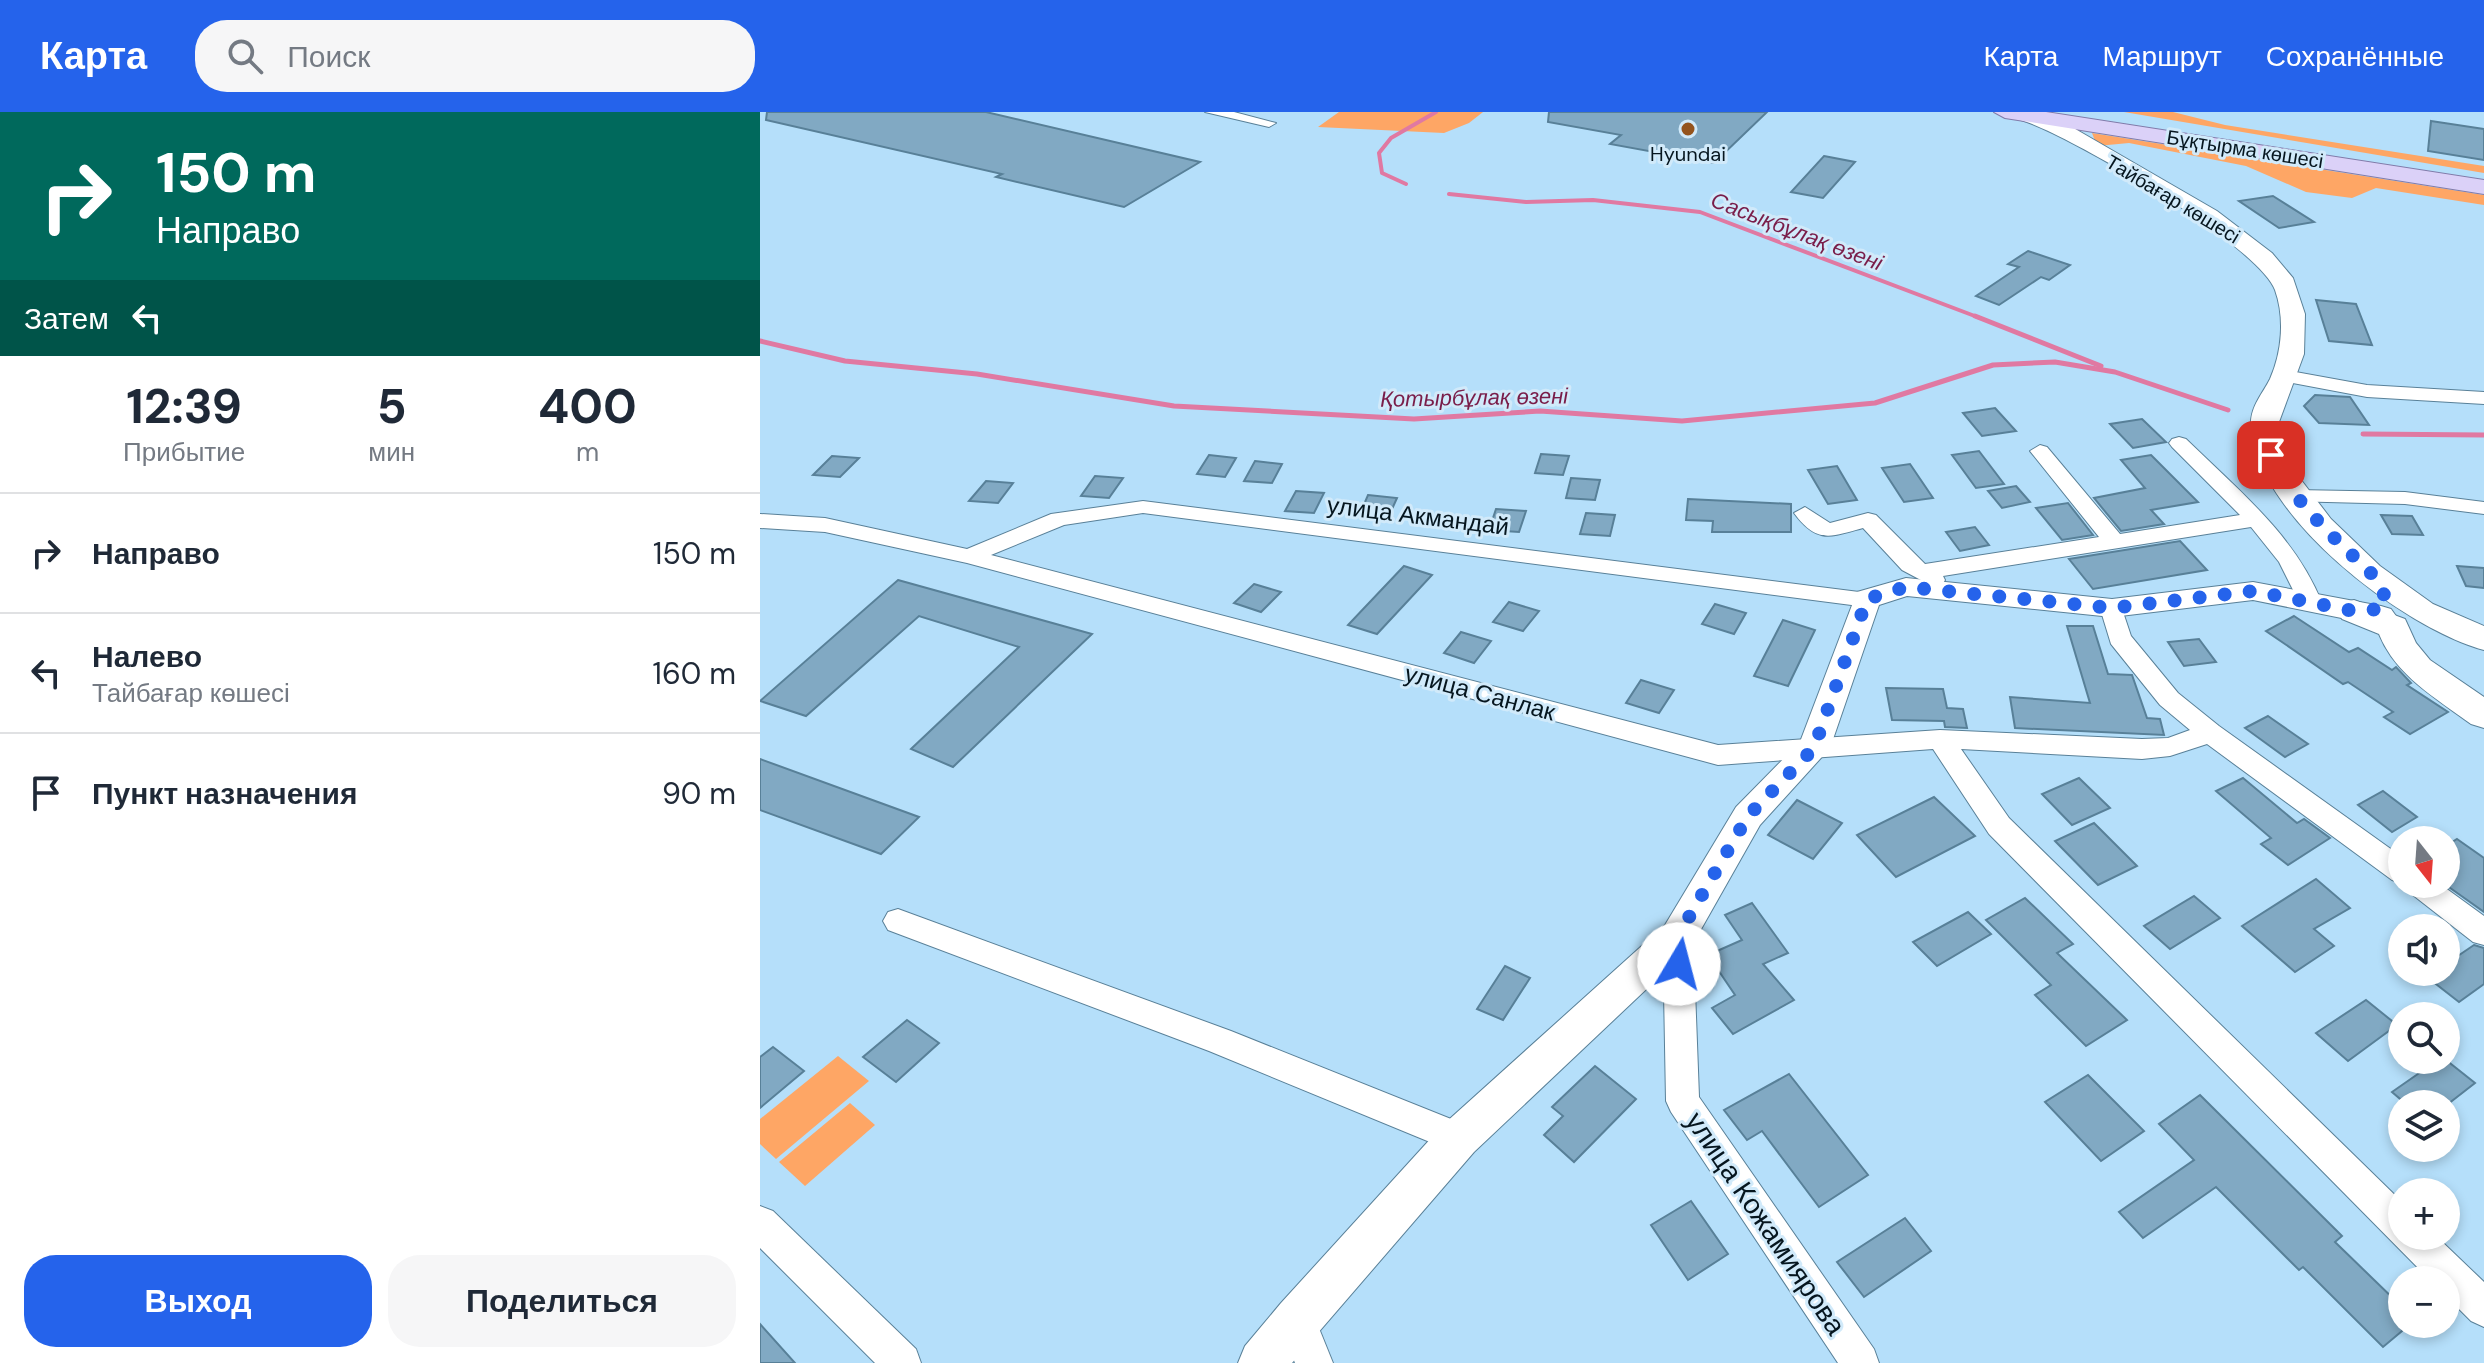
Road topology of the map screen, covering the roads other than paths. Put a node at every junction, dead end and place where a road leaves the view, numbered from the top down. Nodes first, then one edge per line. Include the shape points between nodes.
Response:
1 (1212, 112) edge
2 (2005, 112) edge
3 (2063, 112) edge
4 (2028, 116) junction
5 (1269, 123) dead end
6 (2116, 129) junction
7 (2087, 147) junction
8 (2484, 176) edge
9 (2484, 187) edge
10 (2284, 376) junction
11 (2484, 398) edge
12 (2179, 443) dead end
13 (2040, 451) dead end
14 (2296, 496) junction
15 (2484, 508) edge
16 (1805, 513) dead end
17 (2253, 520) junction
18 (760, 521) edge
19 (2112, 539) junction
20 (969, 556) junction
21 (1923, 572) junction
22 (2376, 578) junction
23 (1950, 592) junction
24 (1867, 599) junction
25 (2310, 603) junction
26 (2112, 608) junction
27 (2354, 611) junction
28 (2399, 629) junction
29 (2477, 632) edge
30 (2484, 715) edge
31 (2210, 733) junction
32 (1940, 739) junction
33 (1814, 748) junction
34 (2388, 862) edge
35 (2438, 898) edge
36 (898, 921) dead end
37 (2484, 933) edge
38 (1678, 936) junction
39 (1459, 1138) junction
40 (2388, 1213) edge
41 (760, 1223) edge
42 (2425, 1250) edge
43 (2484, 1308) edge
44 (1297, 1319) junction
45 (902, 1363) edge
46 (1262, 1363) edge
47 (1314, 1363) edge
48 (1860, 1363) edge

1 - 5 street
2 - 4 main road, Бұқтырма көшесі
3 - 8 main road, Бұқтырма көшесі
4 - 6 main road, Бұқтырма көшесі
4 - 7 main road, Тайбағар көшесі via 2051,123
6 - 7 main road via 2085,130 2079,137
6 - 9 main road, Бұқтырма көшесі
7 - 10 main road, Тайбағар көшесі via 2219,224 2279,274 2293,323
10 - 11 street via 2367,391
10 - 14 main road, Тайбағар көшесі via 2265,425 2271,455
12 - 17 street
13 - 19 street
14 - 15 street via 2405,498
14 - 22 main road, Тайбағар көшесі
16 - 21 street via 1826,531 1868,520
17 - 19 street
17 - 25 street via 2297,572
18 - 20 street, улица Санлак via 825,525
19 - 21 street
20 - 24 street, улица Акмандай via 1059,519 1143,507
20 - 33 street, улица Санлак via 1699,751 1727,755
21 - 23 street
22 - 27 main road via 2386,606 2377,612
22 - 28 main road via 2394,602
22 - 29 main road via 2415,608
23 - 24 street via 1906,587
23 - 26 street
24 - 33 street
25 - 26 street via 2238,591
25 - 27 street
26 - 31 street via 2120,638 2143,669
27 - 28 main road
28 - 29 main road
28 - 30 main road via 2418,668
31 - 32 street, улица Санлак via 2170,747 2142,749
31 - 34 street
32 - 33 street, улица Санлак
32 - 40 street via 1999,826
33 - 38 street via 1748,816
35 - 37 street
36 - 39 street via 1220,1041
38 - 39 street
38 - 48 street, улица Кожамиярова via 1683,1101
39 - 44 street
41 - 45 street
42 - 43 street
44 - 46 street
44 - 47 street

